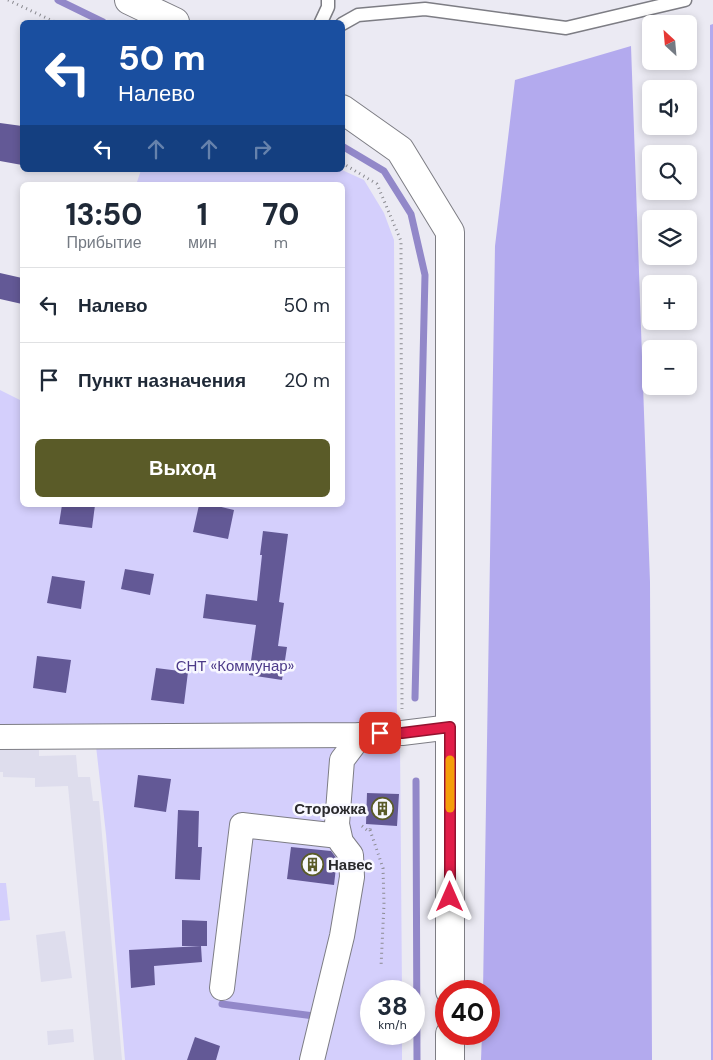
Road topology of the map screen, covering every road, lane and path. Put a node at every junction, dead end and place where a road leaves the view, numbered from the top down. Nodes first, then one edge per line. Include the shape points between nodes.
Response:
1 (8, 0) edge
2 (129, 0) edge
3 (328, 0) edge
4 (685, 0) edge
5 (425, 5) edge
6 (51, 20) edge
7 (170, 20) edge
8 (322, 20) edge
9 (345, 22) edge
10 (345, 111) edge
11 (345, 165) edge
12 (402, 715) dead end
13 (450, 727) junction
14 (361, 735) junction
15 (0, 737) edge
16 (370, 830) dead end
17 (340, 836) junction
18 (380, 966) dead end
19 (450, 980) edge
20 (222, 988) dead end
21 (450, 1045) edge
22 (312, 1060) edge
23 (450, 1060) edge

1 - 6 path
2 - 7 street
3 - 8 lane
4 - 5 lane via 566,28
5 - 9 lane via 358,15
10 - 13 street via 400,150 450,232
11 - 12 path via 377,184 401,241
13 - 14 street
13 - 19 street
14 - 15 street
14 - 17 street via 342,760 336,824
16 - 18 path via 383,868
17 - 20 street via 242,825
17 - 22 street via 351,856 352,877 342,936
21 - 23 street

